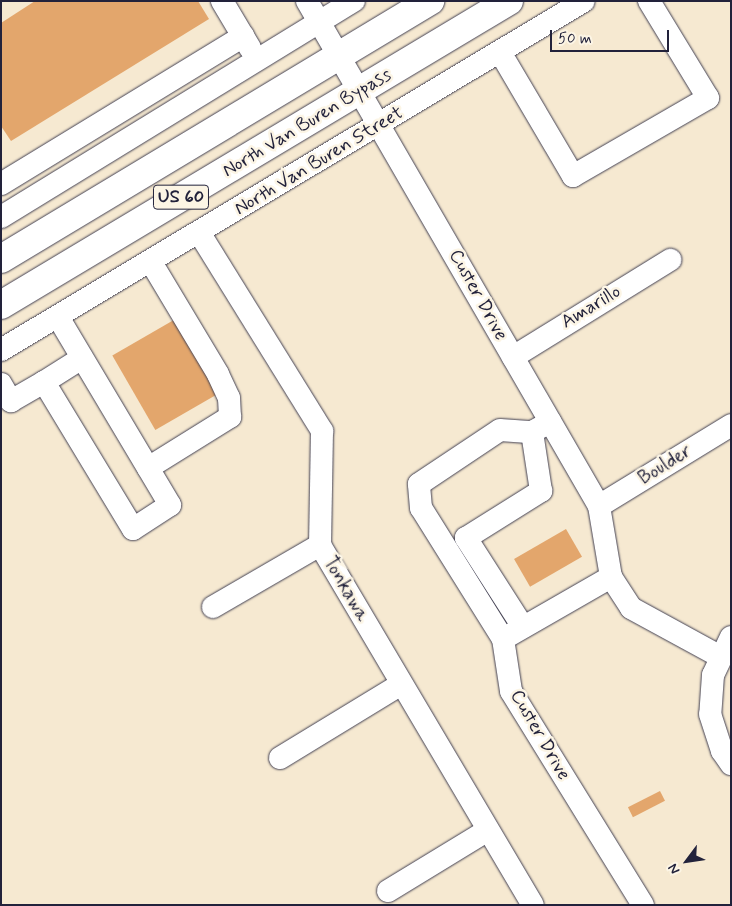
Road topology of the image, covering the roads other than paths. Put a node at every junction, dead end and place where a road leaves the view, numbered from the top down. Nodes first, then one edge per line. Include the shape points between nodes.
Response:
1 (222, 1) edge
2 (307, 1) edge
3 (354, 1) edge
4 (430, 1) edge
5 (509, 1) edge
6 (584, 1) edge
7 (649, 1) edge
8 (320, 22) junction
9 (243, 36) junction
10 (500, 52) junction
11 (340, 55) junction
12 (257, 59) junction
13 (361, 90) junction
14 (140, 99) junction
15 (154, 123) junction
16 (381, 123) junction
17 (1, 184) edge
18 (1, 217) edge
19 (200, 234) junction
20 (1, 259) edge
21 (670, 260) dead end
22 (151, 262) junction
23 (1, 305) edge
24 (58, 317) junction
25 (1, 350) edge
26 (513, 357) junction
27 (82, 358) junction
28 (44, 382) junction
29 (1, 384) edge
30 (731, 425) edge
31 (541, 427) junction
32 (148, 468) junction
33 (598, 506) junction
34 (466, 538) junction
35 (320, 545) junction
36 (446, 550) junction
37 (611, 577) junction
38 (213, 607) dead end
39 (523, 627) junction
40 (731, 637) edge
41 (503, 639) junction
42 (719, 656) junction
43 (401, 684) junction
44 (280, 758) dead end
45 (731, 764) edge
46 (488, 830) junction
47 (388, 891) dead end
48 (533, 905) edge
49 (643, 905) edge

1 - 9 street
2 - 8 street, Custer Drive
3 - 8 street
4 - 11 main road, US 60
5 - 13 main road, North Van Buren Bypass / US 60
6 - 10 street, North Van Buren Street
7 - 10 street via 708,98 573,176
8 - 11 street, Custer Drive
8 - 12 street
9 - 12 street
9 - 14 street
10 - 16 street, North Van Buren Street
11 - 13 street, Custer Drive
11 - 20 main road, US 60
12 - 15 street
13 - 16 street, Custer Drive
13 - 23 main road, North Van Buren Bypass / US 60
14 - 15 street
14 - 17 street
15 - 18 street
16 - 19 street, North Van Buren Street
16 - 26 street, Custer Drive
19 - 22 street, North Van Buren Street
19 - 35 street, Tonkawa via 322,431
21 - 26 street, Amarillo
22 - 24 street, North Van Buren Street
22 - 32 street via 218,374 229,398 230,417
24 - 25 street, North Van Buren Street
24 - 27 street
26 - 31 street, Custer Drive
27 - 28 street
27 - 32 street
28 - 29 street via 11,401
28 - 32 street via 133,529 170,505
30 - 33 street, Boulder
31 - 33 street, Custer Drive
31 - 34 street via 541,491
31 - 36 street via 500,430 419,484 421,508
33 - 37 street, Custer Drive
34 - 36 street
34 - 39 street
35 - 38 street
35 - 43 street, Tonkawa
36 - 41 street
37 - 39 street
37 - 42 street, Custer Drive via 631,608
39 - 41 street
40 - 42 street
41 - 49 street, Custer Drive via 511,691
42 - 45 street via 713,675 710,714 722,751
43 - 44 street
43 - 46 street, Tonkawa
46 - 47 street
46 - 48 street, Tonkawa

